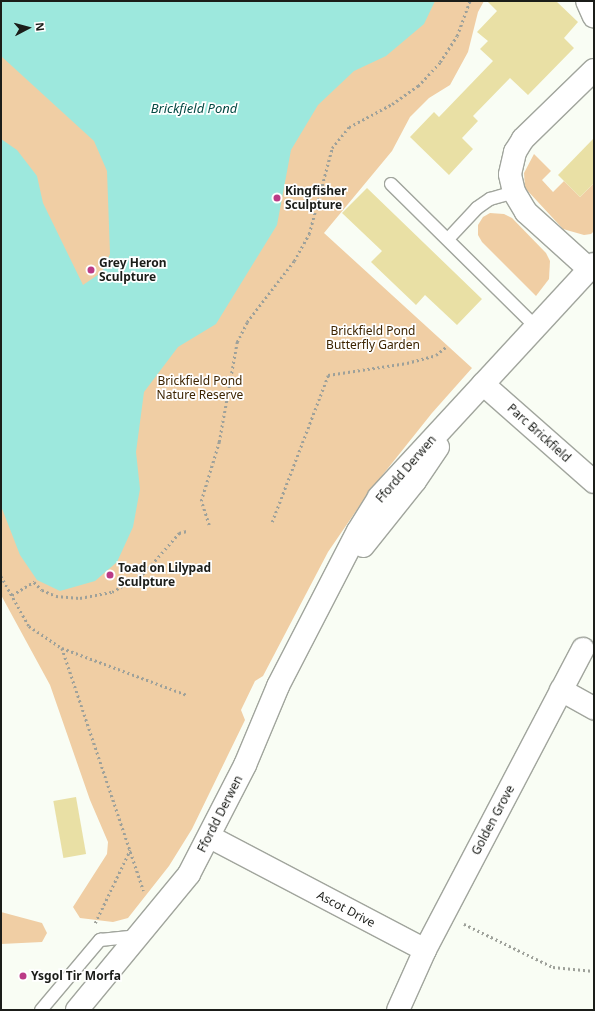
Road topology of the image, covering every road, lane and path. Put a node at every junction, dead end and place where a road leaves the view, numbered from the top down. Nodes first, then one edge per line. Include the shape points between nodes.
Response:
1 (470, 1) edge
2 (587, 1) edge
3 (594, 17) edge
4 (594, 70) edge
5 (391, 184) dead end
6 (514, 192) junction
7 (448, 239) junction
8 (592, 266) edge
9 (536, 327) junction
10 (447, 346) dead end
11 (479, 389) junction
12 (594, 482) edge
13 (272, 522) dead end
14 (209, 525) dead end
15 (187, 531) dead end
16 (1, 576) edge
17 (12, 594) junction
18 (62, 648) junction
19 (583, 649) dead end
20 (561, 690) junction
21 (187, 695) dead end
22 (594, 708) edge
23 (210, 837) junction
24 (130, 850) junction
25 (444, 914) junction
26 (154, 919) junction
27 (140, 936) junction
28 (100, 940) junction
29 (425, 950) junction
30 (594, 971) edge
31 (41, 1010) edge
32 (77, 1010) edge
33 (398, 1010) edge

1 - 14 path via 457,36 440,62 418,86 392,104 349,127 332,148 309,234 294,261 247,322 237,342 219,442 201,501
2 - 3 street
4 - 6 street via 523,139 515,152 510,174
5 - 7 lane
6 - 7 lane via 490,199 477,208
6 - 8 street via 526,212
7 - 9 lane
8 - 9 street, Ffordd Derwen
9 - 11 street, Ffordd Derwen
10 - 13 path via 436,355 407,363 328,374
11 - 12 street, Parc Brickfield
11 - 23 street, Ffordd Derwen via 379,497 358,531 278,686 245,765
15 - 17 path via 179,533 145,572 112,592 80,598 56,596 42,590 34,582
16 - 17 path
17 - 18 path via 29,626
18 - 21 path
18 - 24 path
19 - 20 street, Golden Grove
20 - 22 street
20 - 25 street, Golden Grove
23 - 26 street, Ffordd Derwen via 189,874
23 - 29 street, Ascot Drive
24 - 26 path
24 - 28 path via 93,927
25 - 29 street, Golden Grove
25 - 30 path via 553,967
26 - 27 street, Ffordd Derwen
27 - 28 lane
27 - 32 street, Ffordd Derwen
28 - 31 lane
29 - 33 street

